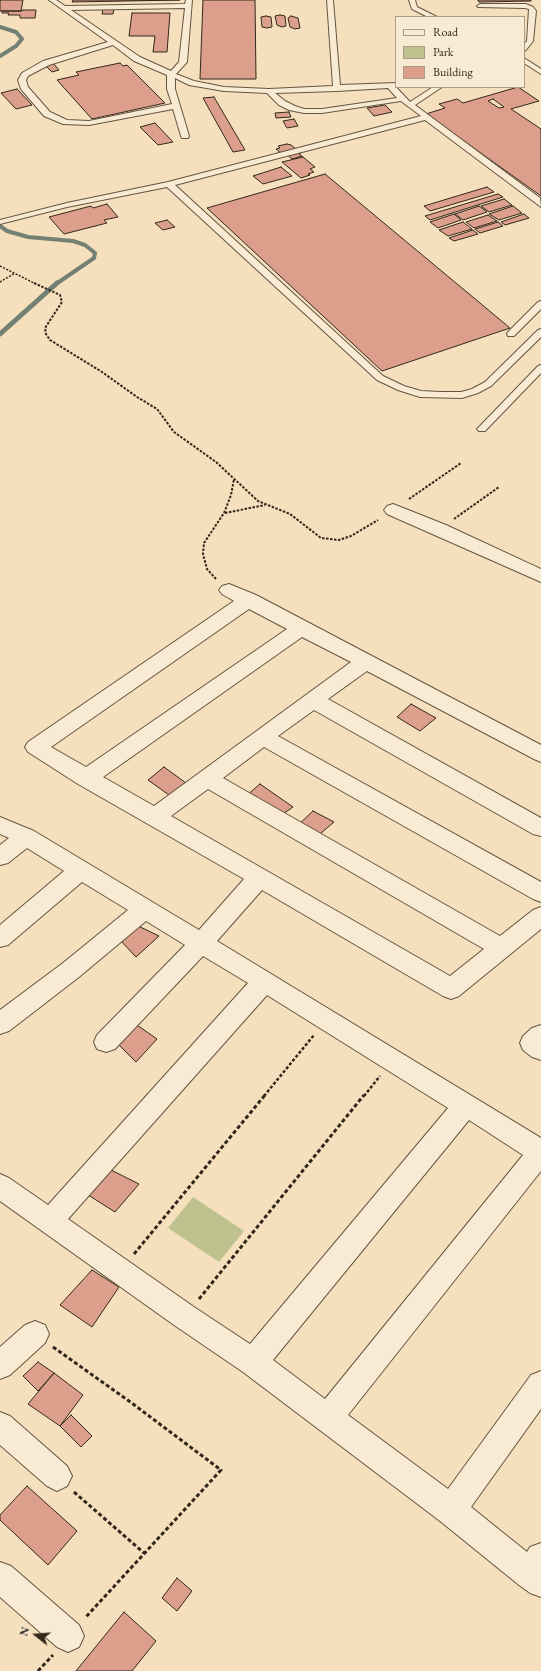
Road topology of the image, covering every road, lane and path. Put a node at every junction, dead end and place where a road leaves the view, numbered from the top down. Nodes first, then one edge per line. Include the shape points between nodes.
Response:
1 (52, 0) edge
2 (330, 0) edge
3 (412, 0) edge
4 (189, 3) edge
5 (480, 6) edge
6 (64, 8) junction
7 (432, 16) edge
8 (113, 43) junction
9 (525, 48) edge
10 (525, 61) edge
11 (541, 72) edge
12 (171, 75) junction
13 (393, 85) edge
14 (436, 88) edge
15 (337, 89) junction
16 (269, 91) junction
17 (402, 99) junction
18 (410, 105) junction
19 (175, 106) junction
20 (427, 117) junction
21 (185, 136) dead end
22 (169, 184) junction
23 (541, 205) edge
24 (0, 222) edge
25 (0, 266) edge
26 (15, 273) junction
27 (0, 282) edge
28 (541, 304) edge
29 (541, 332) edge
30 (511, 334) dead end
31 (541, 368) edge
32 (482, 429) dead end
33 (461, 463) dead end
34 (234, 479) junction
35 (499, 487) dead end
36 (266, 505) junction
37 (393, 510) junction
38 (224, 513) junction
39 (439, 529) junction
40 (541, 576) edge
41 (229, 590) joint
42 (249, 600) junction
43 (301, 628) junction
44 (365, 662) junction
45 (313, 700) junction
46 (263, 737) junction
47 (541, 754) edge
48 (86, 778) junction
49 (206, 778) junction
50 (154, 817) junction
51 (0, 825) edge
52 (541, 828) edge
53 (26, 837) junction
54 (0, 857) edge
55 (80, 870) junction
56 (259, 878) junction
57 (541, 893) edge
58 (145, 909) junction
59 (541, 916) edge
60 (0, 938) edge
61 (201, 943) junction
62 (502, 948) junction
63 (265, 981) junction
64 (328, 1019) junction
65 (0, 1024) edge
66 (541, 1035) edge
67 (106, 1042) dead end
68 (541, 1050) edge
69 (393, 1060) junction
70 (466, 1105) junction
71 (541, 1152) edge
72 (0, 1186) edge
73 (50, 1221) junction
74 (119, 1271) junction
75 (184, 1316) junction
76 (35, 1334) joint
77 (252, 1362) junction
78 (0, 1365) edge
79 (541, 1385) edge
80 (328, 1418) junction
81 (0, 1426) edge
82 (57, 1476) joint
83 (451, 1510) junction
84 (144, 1553) junction
85 (537, 1571) edge
86 (0, 1577) edge
87 (68, 1636) junction
88 (38, 1671) edge

1 - 6 lane
2 - 15 lane
3 - 7 lane via 414,8
4 - 6 lane
4 - 12 lane via 183,62
5 - 9 lane via 531,8 533,11 530,41
6 - 8 lane
8 - 12 lane via 137,59
8 - 19 lane via 46,63 24,75 24,87 47,114 66,122 89,123
10 - 11 lane
12 - 16 lane via 192,84 224,89
12 - 19 lane
13 - 15 lane
13 - 17 lane
14 - 18 lane
15 - 16 lane
16 - 17 lane via 282,103 304,111 322,111
17 - 18 lane
18 - 20 lane
19 - 21 lane
20 - 22 lane
20 - 23 lane
22 - 24 lane
22 - 29 lane via 380,378 401,388 420,394 440,395 462,395 475,391 488,384
25 - 26 path
26 - 27 path
26 - 34 path via 60,295 62,302 46,328 50,340 157,409 174,432 216,462
28 - 30 lane
31 - 32 lane
33 - 37 path
34 - 36 path
34 - 38 path via 230,500
35 - 39 path
36 - 37 path via 290,514 316,534 329,540 351,536
36 - 38 path
37 - 39 street
38 - 41 path via 204,544 203,554 207,569
39 - 40 street
41 - 42 street
42 - 43 street
42 - 48 street via 35,747
43 - 44 street
43 - 48 street
44 - 45 street
44 - 47 street
45 - 46 street
45 - 52 street
46 - 49 street
46 - 57 street
48 - 50 street
49 - 50 street
49 - 62 street
50 - 56 street
51 - 53 street
53 - 54 street
53 - 55 street
55 - 58 street
55 - 60 street
56 - 61 street
56 - 62 street via 451,989
58 - 61 street
58 - 65 street
59 - 62 street
61 - 63 street
61 - 67 street
63 - 64 street
63 - 73 street
64 - 69 street
64 - 74 path
66 - 68 street via 532,1043
69 - 70 street
69 - 75 path
70 - 71 street
70 - 77 street
71 - 80 street
72 - 73 street
73 - 74 street
74 - 75 street
75 - 77 street
76 - 78 street
76 - 84 path via 221,1470
77 - 80 street
79 - 83 street
80 - 83 street
81 - 82 street
82 - 84 path
83 - 85 street
84 - 87 path
86 - 87 street
87 - 88 path

